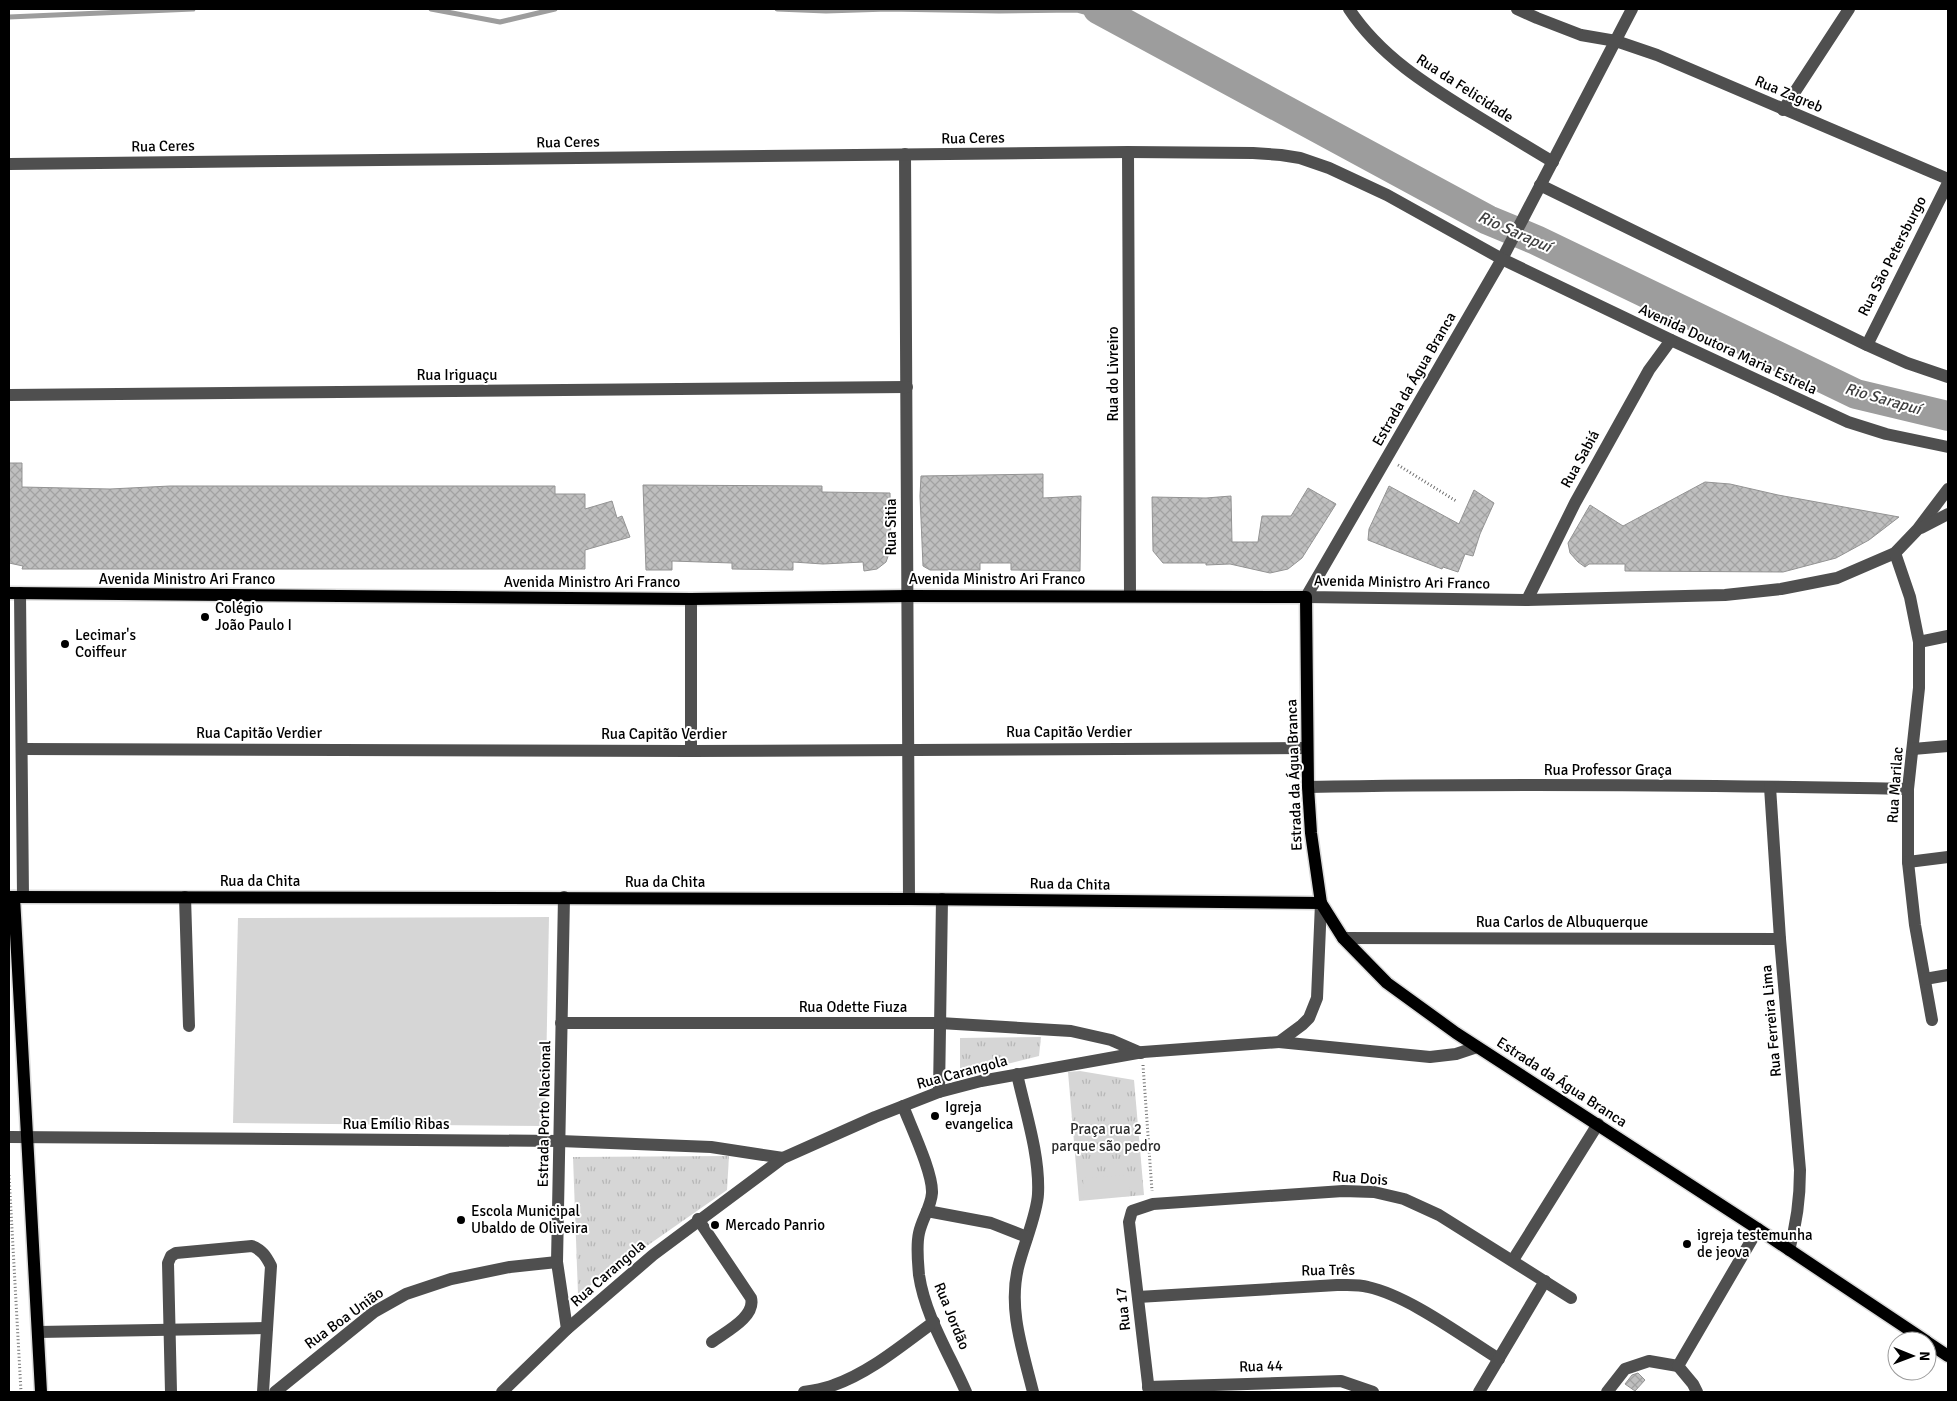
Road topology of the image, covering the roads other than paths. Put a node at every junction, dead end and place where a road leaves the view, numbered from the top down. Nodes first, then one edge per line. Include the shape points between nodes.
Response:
1 (1349, 9) edge
2 (1517, 9) edge
3 (1632, 9) edge
4 (1849, 9) edge
5 (1616, 42) junction
6 (1783, 110) junction
7 (1128, 152) junction
8 (905, 154) junction
9 (1553, 162) junction
10 (9, 164) edge
11 (1948, 179) edge
12 (1948, 183) edge
13 (1540, 185) junction
14 (1502, 259) junction
15 (1671, 340) junction
16 (1866, 345) junction
17 (1948, 377) edge
18 (906, 387) junction
19 (9, 395) edge
20 (1948, 447) edge
21 (1948, 489) edge
22 (1948, 514) edge
23 (1917, 530) junction
24 (1895, 553) junction
25 (14, 593) edge
26 (1130, 595) junction
27 (908, 596) junction
28 (1306, 597) junction
29 (691, 599) junction
30 (1527, 600) junction
31 (1948, 636) edge
32 (1919, 642) junction
33 (1948, 746) edge
34 (1307, 748) junction
35 (22, 749) junction
36 (908, 749) junction
37 (1913, 749) junction
38 (690, 751) junction
39 (1308, 787) junction
40 (1770, 787) junction
41 (1908, 789) junction
42 (1948, 857) edge
43 (1908, 862) junction
44 (15, 897) edge
45 (185, 897) junction
46 (564, 898) junction
47 (909, 899) junction
48 (942, 899) junction
49 (1321, 903) junction
50 (1343, 938) junction
51 (1780, 939) junction
52 (1948, 975) edge
53 (1925, 979) junction
54 (1932, 1020) dead end
55 (561, 1023) junction
56 (940, 1023) junction
57 (188, 1026) dead end
58 (1279, 1042) junction
59 (1477, 1047) junction
60 (1142, 1052) junction
61 (1017, 1074) junction
62 (939, 1092) junction
63 (903, 1106) junction
64 (1598, 1124) junction
65 (9, 1137) edge
66 (27, 1137) junction
67 (560, 1141) junction
68 (782, 1158) junction
69 (927, 1211) junction
70 (698, 1220) junction
71 (1129, 1222) joint
72 (1758, 1229) junction
73 (1027, 1237) junction
74 (1789, 1250) junction
75 (1513, 1260) junction
76 (557, 1262) junction
77 (1545, 1282) junction
78 (1138, 1297) junction
79 (1571, 1298) dead end
80 (934, 1322) junction
81 (267, 1328) junction
82 (168, 1329) junction
83 (567, 1329) junction
84 (1911, 1331) edge
85 (38, 1332) junction
86 (712, 1342) dead end
87 (1937, 1348) edge
88 (1948, 1356) edge
89 (1499, 1359) junction
90 (1678, 1366) junction
91 (1148, 1390) edge
92 (41, 1392) edge
93 (171, 1392) edge
94 (263, 1392) edge
95 (275, 1392) edge
96 (502, 1392) edge
97 (804, 1392) edge
98 (966, 1392) edge
99 (1033, 1392) edge
100 (1373, 1392) edge
101 (1479, 1392) edge
102 (1607, 1392) edge
103 (1697, 1392) edge

1 - 9 street, Rua da Felicidade via 1361,28 1397,63 1428,86
2 - 5 street, Rua Zagreb via 1581,35
3 - 5 street, Estrada da Água Branca
4 - 6 street
5 - 6 street, Rua Zagreb via 1657,55
5 - 9 street, Estrada da Água Branca
6 - 11 street, Rua Zagreb
7 - 8 street, Rua Ceres
7 - 14 street, Rua Ceres via 1253,153 1300,158 1387,195
7 - 26 street, Rua do Livreiro
8 - 10 street, Rua Ceres
8 - 18 street, Rua Sitia
9 - 13 street, Estrada da Água Branca
12 - 16 street, Rua São Petersburgo
13 - 14 street, Estrada da Água Branca
13 - 16 street
14 - 15 street, Avenida Doutora Maria Estrela
14 - 28 street, Estrada da Água Branca
15 - 20 street, Avenida Doutora Maria Estrela via 1848,422
15 - 30 street, Rua Sabiá via 1649,370 1575,503
16 - 17 street
18 - 19 street, Rua Iriguaçu
18 - 27 street, Rua Sitia
21 - 23 street, Avenida Ministro Ari Franco
22 - 23 street
23 - 24 street, Avenida Ministro Ari Franco
24 - 30 street, Avenida Ministro Ari Franco via 1837,578 1781,589 1726,595
24 - 32 street, Rua Marilac via 1910,597
25 - 29 main road, Avenida Ministro Ari Franco
25 - 35 street
26 - 27 main road, Avenida Ministro Ari Franco
26 - 28 main road, Avenida Ministro Ari Franco
27 - 29 main road, Avenida Ministro Ari Franco
27 - 36 street, Rua Sitia
28 - 30 street, Avenida Ministro Ari Franco
28 - 34 main road, Estrada da Água Branca
29 - 38 street
31 - 32 street
32 - 37 street, Rua Marilac via 1919,688
33 - 37 street
34 - 36 street, Rua Capitão Verdier
34 - 39 main road, Estrada da Água Branca
35 - 38 street, Rua Capitão Verdier
35 - 44 street
36 - 38 street, Rua Capitão Verdier
36 - 47 street, Rua Sitia
37 - 41 street, Rua Marilac
39 - 40 street, Rua Professor Graça
39 - 49 main road, Estrada da Água Branca
40 - 41 street, Rua Professor Graça
40 - 51 street, Rua Ferreira Lima
41 - 43 street, Rua Marilac
42 - 43 street
43 - 53 street, Rua Marilac
44 - 45 main road, Rua da Chita
44 - 66 main road
45 - 46 main road, Rua da Chita
45 - 57 street
46 - 47 main road, Rua da Chita
46 - 55 street, Estrada Porto Nacional
47 - 48 main road, Rua da Chita
48 - 49 main road, Rua da Chita
48 - 56 street
49 - 50 main road, Estrada da Água Branca
49 - 58 street via 1317,998 1309,1018
50 - 51 street, Rua Carlos de Albuquerque
50 - 59 main road, Estrada da Água Branca via 1386,983
51 - 74 street, Rua Ferreira Lima via 1800,1170 1800,1197
52 - 53 street
53 - 54 street, Rua Marilac
55 - 56 street, Rua Odette Fiuza
55 - 67 street, Estrada Porto Nacional
56 - 60 street, Rua Odette Fiuza via 1071,1031 1111,1040
56 - 62 street
58 - 59 street, Rua Carangola via 1430,1057
58 - 60 street, Rua Carangola
59 - 64 main road, Estrada da Água Branca
60 - 61 street, Rua Carangola
61 - 62 street, Rua Carangola
61 - 73 street via 1038,1170 1038,1196
62 - 63 street, Rua Carangola
63 - 68 street, Rua Carangola
63 - 69 street, Rua Jordão via 930,1178 932,1193
64 - 72 main road, Estrada da Água Branca
64 - 75 street
65 - 66 street, Rua Emílio Ribas
66 - 67 street, Rua Emílio Ribas
66 - 85 main road
67 - 68 street, Rua Emílio Ribas via 711,1146
67 - 76 street, Estrada Porto Nacional
68 - 70 street, Rua Carangola
69 - 73 street via 991,1223
69 - 80 street, Rua Jordão via 919,1234 918,1257 920,1278
70 - 83 street, Rua Carangola
70 - 86 street via 752,1304 742,1319
71 - 75 street, Rua Dois via 1132,1211 1153,1204 1343,1191 1374,1192 1404,1199 1439,1214
71 - 78 street, Rua 17
72 - 74 main road, Estrada da Água Branca
72 - 90 street
73 - 99 street via 1014,1297 1016,1320
74 - 84 main road, Estrada da Água Branca
75 - 77 street, Rua Dois
76 - 83 street, Estrada Porto Nacional
76 - 95 street, Rua Boa União via 451,1278 406,1294 374,1312
77 - 79 street, Rua Dois
77 - 89 street
78 - 89 street, Rua Três via 1366,1286 1402,1300
78 - 91 street, Rua 17
80 - 97 street via 856,1375 834,1385
80 - 98 street, Rua Jordão
81 - 82 street
81 - 82 street via 271,1266 260,1249 252,1246 176,1252 171,1256 168,1263
81 - 94 street
82 - 85 street
82 - 93 street
83 - 96 street
85 - 92 main road
87 - 88 main road, Estrada da Água Branca
89 - 101 street
90 - 102 street via 1650,1361 1625,1369
90 - 103 street
91 - 100 street, Rua 44 via 1341,1381

